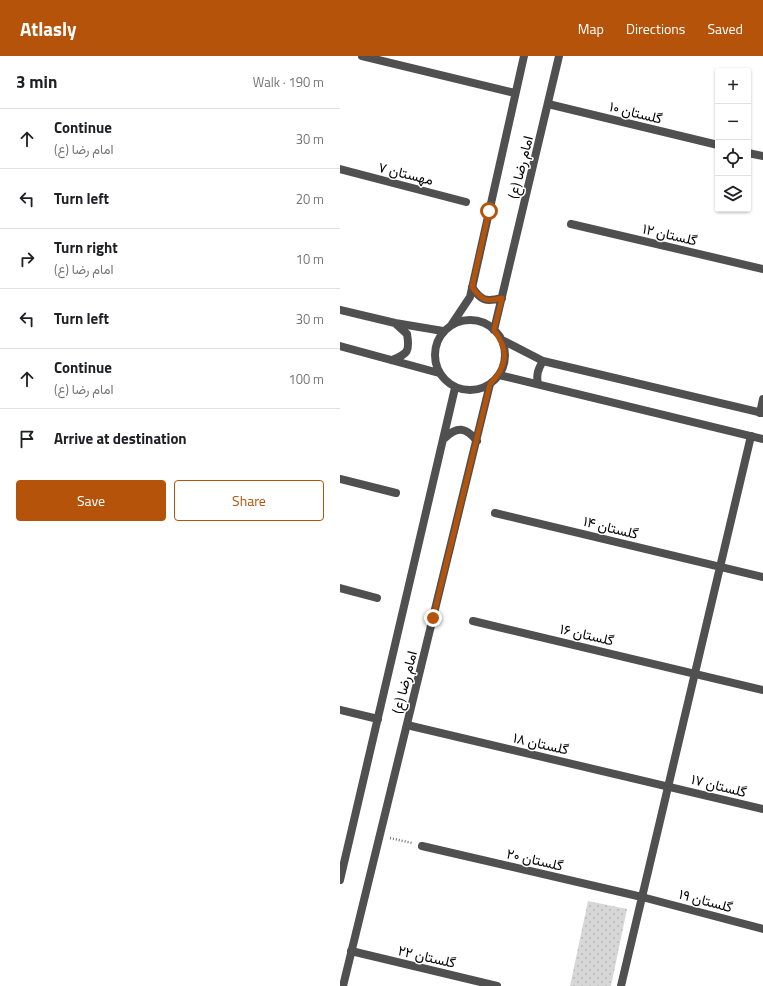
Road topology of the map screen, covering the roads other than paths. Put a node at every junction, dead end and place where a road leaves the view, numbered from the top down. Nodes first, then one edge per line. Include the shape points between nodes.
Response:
1 (362, 56) edge
2 (524, 56) edge
3 (559, 56) edge
4 (515, 93) junction
5 (548, 104) junction
6 (715, 144) edge
7 (751, 154) edge
8 (763, 156) edge
9 (340, 169) edge
10 (466, 202) dead end
11 (571, 224) dead end
12 (763, 269) edge
13 (472, 287) junction
14 (502, 298) junction
15 (340, 310) edge
16 (395, 323) junction
17 (452, 324) junction
18 (494, 330) junction
19 (443, 332) junction
20 (502, 340) junction
21 (340, 346) edge
22 (391, 360) junction
23 (543, 361) junction
24 (439, 373) junction
25 (499, 375) junction
26 (490, 384) junction
27 (538, 384) junction
28 (455, 388) junction
29 (763, 399) edge
30 (761, 413) edge
31 (751, 436) junction
32 (444, 439) junction
33 (763, 439) edge
34 (476, 441) junction
35 (340, 479) edge
36 (396, 493) dead end
37 (495, 513) dead end
38 (720, 567) junction
39 (763, 577) edge
40 (340, 588) edge
41 (377, 598) dead end
42 (473, 621) dead end
43 (695, 673) junction
44 (763, 690) edge
45 (340, 710) edge
46 (378, 719) junction
47 (407, 725) junction
48 (669, 786) junction
49 (763, 809) edge
50 (422, 846) road end
51 (340, 880) edge
52 (642, 897) junction
53 (763, 929) edge
54 (352, 951) junction
55 (343, 986) edge
56 (497, 986) edge
57 (621, 986) edge

1 - 4 street
2 - 4 street, امام رضا (ع)
3 - 5 street, امام رضا (ع)
4 - 13 street, امام رضا (ع)
5 - 6 street, گلستان ۱۰
5 - 14 street, امام رضا (ع)
7 - 8 street
9 - 10 street, مهستان ۷
11 - 12 street, گلستان ۱۲
13 - 14 street via 479,297 490,301
13 - 17 street, امام رضا (ع) via 470,297
14 - 18 street, امام رضا (ع)
15 - 16 street
16 - 19 street
16 - 22 street via 407,334 408,346 403,356
17 - 18 street via 462,320 474,320
17 - 19 street
18 - 20 street
19 - 24 street via 434,352
20 - 23 street
20 - 25 street via 504,364
21 - 22 street
22 - 24 street
23 - 27 street via 536,376
23 - 30 street
24 - 28 street
25 - 26 street
25 - 27 street
26 - 28 street via 479,389
26 - 34 street, امام رضا (ع)
27 - 31 street
28 - 32 street, امام رضا (ع)
29 - 30 street
31 - 33 street
31 - 38 street
32 - 34 street via 451,432 461,430 471,433
32 - 46 street, امام رضا (ع)
34 - 47 street, امام رضا (ع)
35 - 36 street
37 - 38 street, گلستان ۱۴
38 - 39 street, گلستان ۱۴
38 - 43 street
40 - 41 street
42 - 43 street, گلستان ۱۶
43 - 44 street, گلستان ۱۶
43 - 48 street
45 - 46 street
46 - 51 street, امام رضا (ع)
47 - 48 street, گلستان ۱۸
47 - 54 street, امام رضا (ع)
48 - 49 street, گلستان ۱۷
48 - 52 street
50 - 52 street, گلستان ۲۰
52 - 53 street, گلستان ۱۹
52 - 57 street
54 - 55 street, امام رضا (ع)
54 - 56 street, گلستان ۲۲

